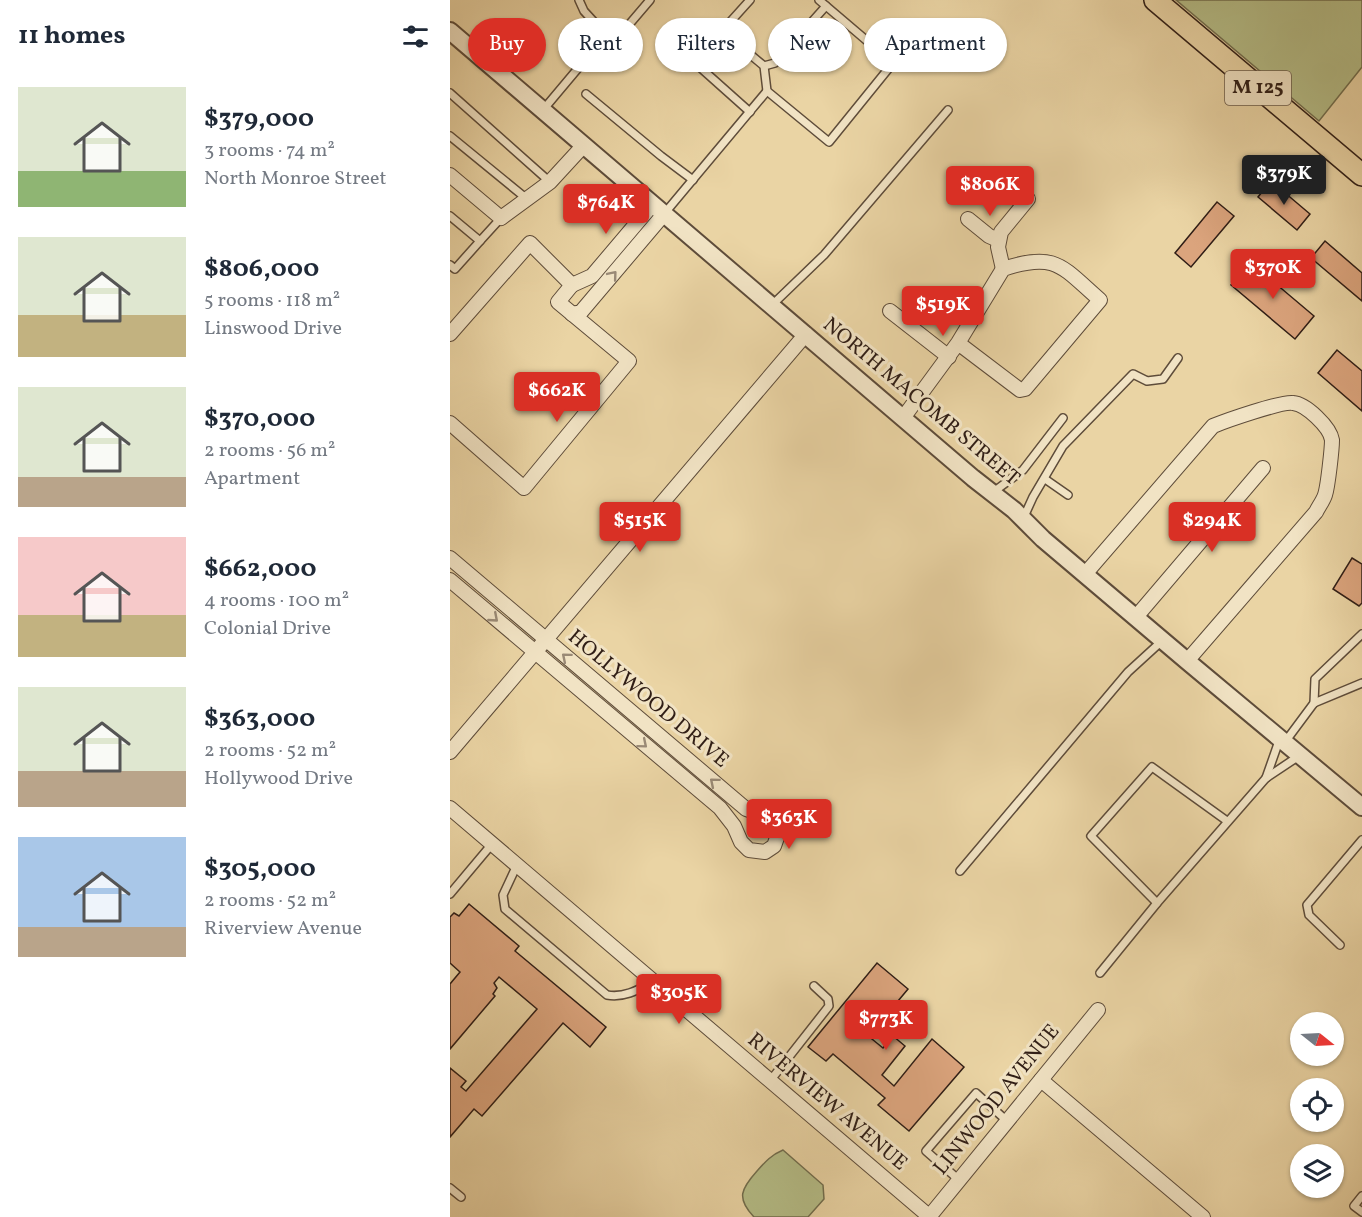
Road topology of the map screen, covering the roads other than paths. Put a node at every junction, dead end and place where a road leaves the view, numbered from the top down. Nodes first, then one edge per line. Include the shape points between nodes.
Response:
1 (579, 0) edge
2 (650, 0) edge
3 (750, 0) edge
4 (819, 0) edge
5 (1155, 0) edge
6 (826, 6) junction
7 (590, 18) edge
8 (635, 18) edge
9 (450, 31) edge
10 (764, 66) junction
11 (575, 72) edge
12 (705, 72) edge
13 (767, 91) junction
14 (450, 93) edge
15 (586, 94) dead end
16 (543, 110) junction
17 (948, 110) dead end
18 (750, 112) junction
19 (450, 136) edge
20 (584, 145) junction
21 (450, 175) edge
22 (1362, 175) edge
23 (693, 180) junction
24 (550, 182) junction
25 (527, 199) junction
26 (1028, 199) dead end
27 (659, 209) junction
28 (450, 216) edge
29 (501, 218) junction
30 (968, 219) dead end
31 (998, 240) junction
32 (480, 241) junction
33 (452, 269) edge
34 (1003, 269) junction
35 (572, 285) junction
36 (772, 305) junction
37 (890, 311) dead end
38 (572, 314) junction
39 (450, 334) edge
40 (806, 334) junction
41 (958, 343) junction
42 (948, 357) junction
43 (1178, 358) dead end
44 (903, 418) junction
45 (1063, 418) dead end
46 (450, 423) edge
47 (1263, 468) dead end
48 (1045, 479) junction
49 (992, 493) junction
50 (1068, 495) dead end
51 (1023, 519) junction
52 (450, 558) edge
53 (1086, 573) junction
54 (450, 580) edge
55 (1136, 617) junction
56 (1362, 634) edge
57 (545, 639) junction
58 (1163, 640) junction
59 (534, 652) junction
60 (1187, 661) junction
61 (1362, 683) edge
62 (1314, 704) junction
63 (1282, 740) junction
64 (450, 752) edge
65 (1301, 755) junction
66 (1266, 778) junction
67 (1362, 807) edge
68 (450, 808) edge
69 (1227, 822) junction
70 (1362, 840) edge
71 (492, 844) junction
72 (517, 866) junction
73 (960, 871) dead end
74 (450, 894) edge
75 (1158, 903) junction
76 (1340, 945) dead end
77 (1100, 973) dead end
78 (653, 982) junction
79 (814, 986) dead end
80 (1098, 1010) dead end
81 (1041, 1080) junction
82 (770, 1081) junction
83 (1008, 1121) junction
84 (959, 1180) junction
85 (450, 1188) edge
86 (1362, 1196) edge
87 (461, 1197) dead end
88 (1362, 1212) edge
89 (929, 1217) edge
90 (1203, 1217) edge

1 - 7 lane
2 - 8 lane
3 - 10 lane via 722,31
4 - 6 lane
5 - 22 main road, M 125
6 - 10 lane via 775,63
6 - 13 lane via 893,63 829,142
9 - 16 street, NORTH MACOMB STREET
10 - 13 lane
11 - 16 lane
12 - 18 lane
13 - 18 lane
14 - 24 lane
15 - 23 lane
16 - 20 street, NORTH MACOMB STREET
17 - 36 lane via 824,255
18 - 23 lane
19 - 25 lane
20 - 24 street
20 - 27 street, NORTH MACOMB STREET
21 - 29 street
23 - 27 lane
24 - 25 street
25 - 29 street
26 - 31 street
27 - 35 street via 592,276
27 - 36 street, NORTH MACOMB STREET
38 -> 27 street via 581,312
28 - 32 lane
29 - 32 lane
30 - 31 street
31 - 34 street
32 - 33 lane
34 - 41 street
34 - 41 street via 1026,261 1053,263 1100,300 1025,389 1020,390
35 - 38 street via 558,302
35 - 39 street via 530,243
36 - 40 street, NORTH MACOMB STREET
37 - 42 street
38 - 46 street via 629,361 524,488
40 - 44 street, NORTH MACOMB STREET
40 - 57 street
41 - 42 street
42 - 44 street
43 - 48 lane via 1163,379 1147,381 1133,374 1064,446
44 - 49 street, NORTH MACOMB STREET
45 - 49 lane via 1023,470
47 - 55 street
48 - 50 lane
48 - 51 lane
49 - 51 street, NORTH MACOMB STREET
51 - 53 street, NORTH MACOMB STREET
52 - 57 street, HOLLYWOOD DRIVE
53 - 55 street, NORTH MACOMB STREET
53 - 60 street via 1213,426 1291,402 1302,405 1324,424 1332,438 1325,494 1316,512
54 -> 59 street, HOLLYWOOD DRIVE
55 - 58 street, NORTH MACOMB STREET
56 - 62 lane via 1315,679
57 - 59 street
59 -> 57 street, HOLLYWOOD DRIVE via 720,808 749,850 765,852 774,846 779,832 774,819 746,809
58 - 60 street, NORTH MACOMB STREET
58 - 73 lane via 1128,672
59 - 64 street
60 - 63 street, NORTH MACOMB STREET
61 - 62 lane
62 - 63 lane
63 - 65 street, NORTH MACOMB STREET
63 - 66 lane
65 - 66 lane
65 - 67 street, NORTH MACOMB STREET
66 - 69 lane
68 - 71 street, RIVERVIEW AVENUE
69 - 75 lane
69 - 75 lane via 1152,766 1091,836
70 - 76 lane via 1307,905 1309,915
71 - 72 street, RIVERVIEW AVENUE
71 - 74 lane
72 - 78 street, RIVERVIEW AVENUE
72 - 78 lane via 503,894 505,909 607,995 618,997
75 - 77 lane
78 - 82 street, RIVERVIEW AVENUE
79 - 82 lane via 828,999 829,1006
80 - 81 street, LINWOOD AVENUE
81 - 83 street, LINWOOD AVENUE
81 - 90 street
82 - 89 street, RIVERVIEW AVENUE
83 - 84 street, LINWOOD AVENUE
83 - 84 lane via 976,1093 926,1151
84 - 89 street, LINWOOD AVENUE
85 - 87 lane
86 - 88 lane via 1354,1206

